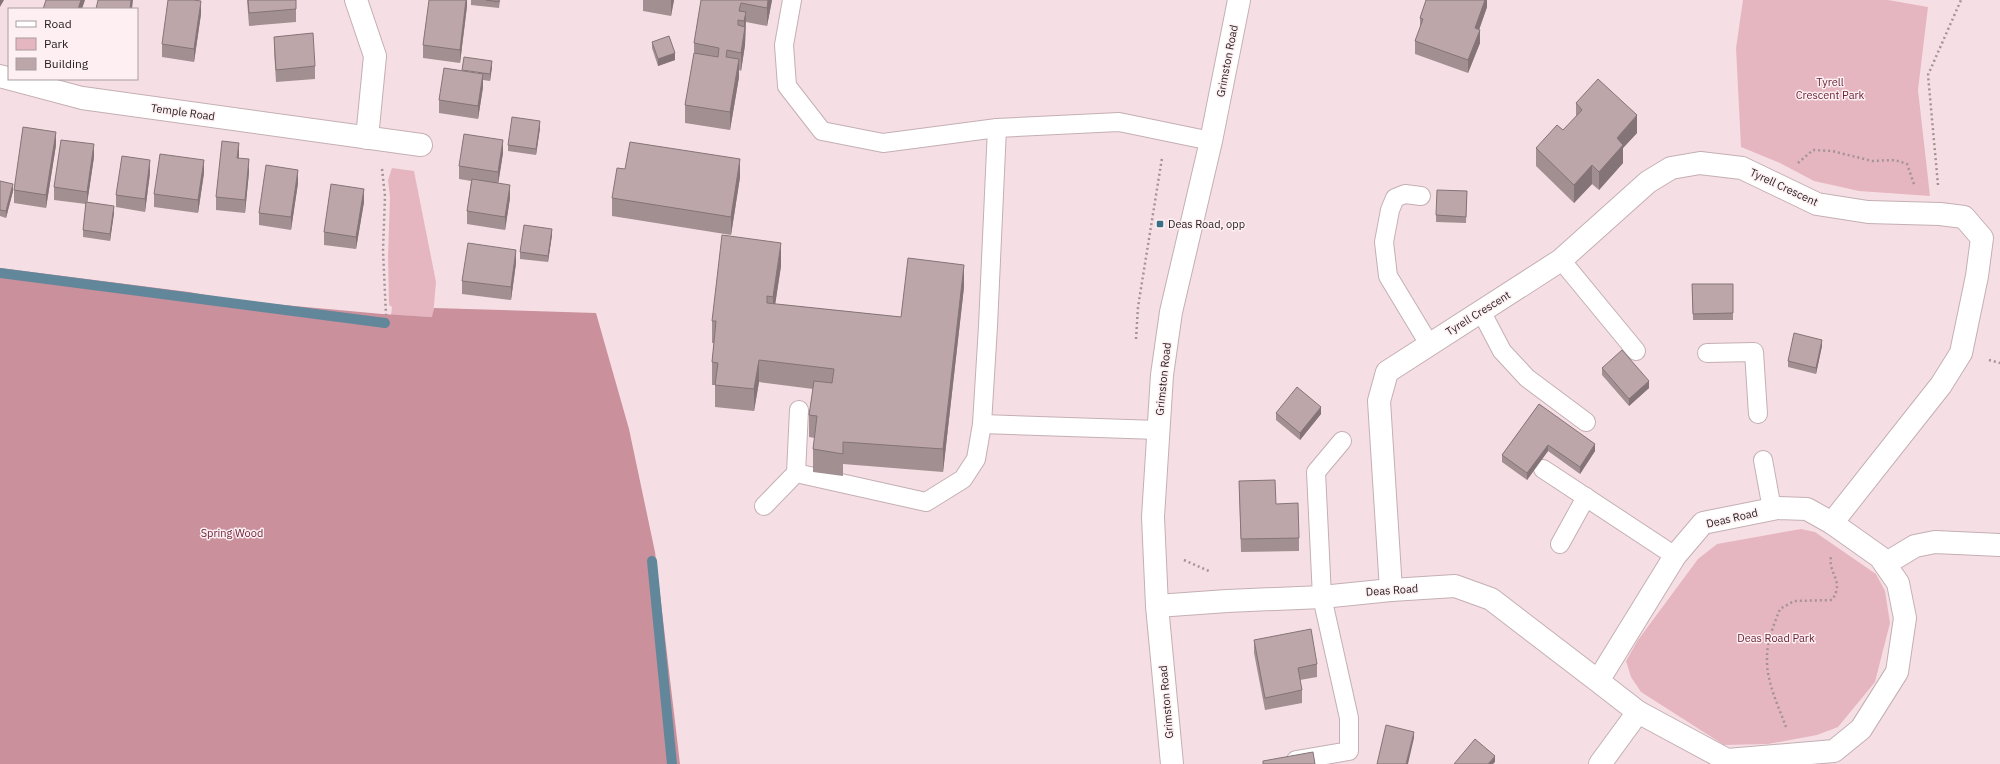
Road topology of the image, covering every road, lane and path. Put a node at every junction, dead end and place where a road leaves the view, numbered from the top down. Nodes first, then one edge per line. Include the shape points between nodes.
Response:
1 (356, 0) edge
2 (792, 0) edge
3 (1239, 0) edge
4 (1961, 0) edge
5 (0, 76) edge
6 (997, 128) junction
7 (377, 139) junction
8 (1211, 141) junction
9 (421, 145) dead end
10 (1779, 184) junction
11 (1421, 196) dead end
12 (1932, 213) junction
13 (1561, 260) junction
14 (1481, 311) junction
15 (386, 315) dead end
16 (1429, 344) junction
17 (1636, 351) dead end
18 (1707, 353) dead end
19 (799, 410) dead end
20 (1758, 414) dead end
21 (1586, 422) dead end
22 (982, 424) junction
23 (1158, 430) junction
24 (1342, 441) dead end
25 (1763, 460) dead end
26 (1543, 469) dead end
27 (796, 473) junction
28 (1586, 497) junction
29 (764, 506) dead end
30 (1772, 509) junction
31 (1841, 529) junction
32 (1560, 544) dead end
33 (2000, 545) edge
34 (1675, 556) junction
35 (1885, 564) junction
36 (1391, 590) junction
37 (1322, 597) junction
38 (1157, 606) junction
39 (1598, 681) junction
40 (1638, 712) junction
41 (1797, 754) junction
42 (1836, 757) edge
43 (1296, 760) edge
44 (1172, 764) edge
45 (1600, 764) edge

1 - 7 street via 375,56
2 - 6 lane via 784,45 787,86 822,131 883,143
3 - 8 street, Grimston Road
4 - 12 path via 1928,75
5 - 7 street, Temple Road via 6,80 82,98
6 - 8 lane via 1119,122
6 - 22 lane
7 - 9 street, Temple Road
7 - 15 path via 385,196 383,251
8 - 23 street, Grimston Road via 1171,312 1162,375
10 - 12 street, Tyrell Crescent via 1817,204 1868,212
10 - 12 path via 1794,166 1813,150 1832,151 1872,161 1895,160 1907,164
10 - 13 street, Tyrell Crescent via 1742,168 1700,163 1671,168 1648,182
11 - 16 lane via 1404,194 1395,198 1384,242 1388,276
12 - 31 street, Tyrell Crescent via 1964,217 1982,238 1961,353
13 - 14 street, Tyrell Crescent
13 - 17 lane
14 - 16 street, Tyrell Crescent
14 - 21 lane via 1502,351 1527,378
16 - 36 street, Tyrell Crescent via 1387,372 1379,401
18 - 20 lane via 1754,352
19 - 27 lane
22 - 23 lane
22 - 27 lane via 976,459 962,479 926,502
23 - 38 street, Grimston Road via 1153,517
24 - 37 lane via 1316,472
25 - 30 lane
26 - 28 lane
27 - 29 lane
28 - 32 lane
28 - 34 lane
30 - 31 street, Deas Road via 1807,509
30 - 34 street, Deas Road via 1703,523
31 - 35 street, Deas Road via 1880,557
31 - 41 path via 1830,558 1838,592 1832,600 1794,601 1780,609 1767,657 1771,687
33 - 35 street via 1935,542 1915,546
34 - 39 street, Deas Road
35 - 42 street, Deas Road via 1898,583 1905,618 1897,672 1861,729
36 - 37 street, Deas Road
36 - 39 street, Deas Road via 1455,586 1491,599
37 - 38 street, Deas Road
37 - 43 lane via 1349,718 1349,750
38 - 44 street, Grimston Road
39 - 40 street, Deas Road
40 - 41 street, Deas Road via 1728,760
40 - 45 street
41 - 42 street, Deas Road

